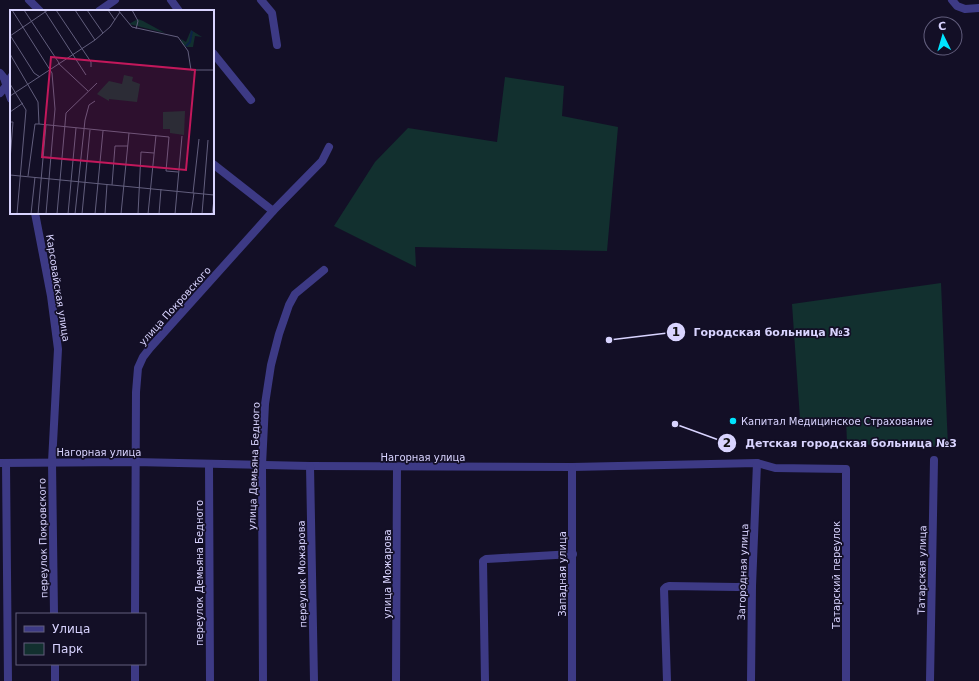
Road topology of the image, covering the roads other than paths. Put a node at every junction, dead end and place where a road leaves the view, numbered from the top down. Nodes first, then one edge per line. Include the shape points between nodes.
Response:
1 (29, 0) edge
2 (115, 0) edge
3 (171, 0) edge
4 (261, 0) edge
5 (952, 0) edge
6 (979, 8) edge
7 (39, 10) edge
8 (100, 10) edge
9 (179, 10) edge
10 (277, 45) dead end
11 (214, 54) edge
12 (0, 73) edge
13 (10, 79) edge
14 (7, 85) junction
15 (0, 93) edge
16 (10, 96) edge
17 (250, 100) dead end
18 (329, 147) dead end
19 (214, 165) edge
20 (273, 211) junction
21 (35, 214) edge
22 (324, 270) dead end
23 (934, 460) dead end
24 (52, 462) junction
25 (135, 462) junction
26 (3, 463) edge
27 (757, 463) junction
28 (208, 464) junction
29 (262, 466) junction
30 (310, 466) junction
31 (397, 467) junction
32 (572, 467) junction
33 (846, 469) joint
34 (573, 554) junction
35 (752, 586) junction
36 (54, 613) edge
37 (135, 613) edge
38 (55, 665) edge
39 (134, 665) edge
40 (8, 681) edge
41 (55, 681) edge
42 (134, 681) edge
43 (210, 681) edge
44 (263, 681) edge
45 (314, 681) edge
46 (396, 681) edge
47 (485, 681) edge
48 (572, 681) edge
49 (667, 681) edge
50 (751, 681) edge
51 (846, 681) edge
52 (930, 681) edge

1 - 7 street
2 - 8 street
3 - 9 street
4 - 10 street via 272,13
5 - 6 street via 957,6 965,9
11 - 17 street
12 - 14 street
13 - 14 street
14 - 15 street
14 - 16 street
18 - 20 street, улица Покровского via 322,161
19 - 20 street
20 - 25 street, улица Покровского via 143,357 138,368 136,392
21 - 24 street, Карсовайская улица via 58,349
22 - 29 street, улица Демьяна Бедного via 295,294 279,334 265,404
23 - 52 street, Татарская улица
24 - 25 street, Нагорная улица
24 - 26 street, Нагорная улица
24 - 36 street, переулок Покровского
25 - 28 street, Нагорная улица
25 - 37 street, улица Покровского
26 - 40 street
27 - 32 street, Нагорная улица
27 - 33 street, Нагорная улица via 775,468
27 - 35 street, Загородная улица
28 - 29 street, Нагорная улица
28 - 43 street, переулок Демьяна Бедного
29 - 30 street, Нагорная улица
29 - 44 street, улица Демьяна Бедного
30 - 31 street, Нагорная улица
30 - 45 street, переулок Можарова
31 - 32 street, Нагорная улица
31 - 46 street, улица Можарова
32 - 34 street, Западная улица
33 - 51 street, Татарский переулок
34 - 47 street via 483,561
34 - 48 street, Западная улица
35 - 49 street via 669,586 664,589
35 - 50 street, Загородная улица
38 - 41 street
39 - 42 street

